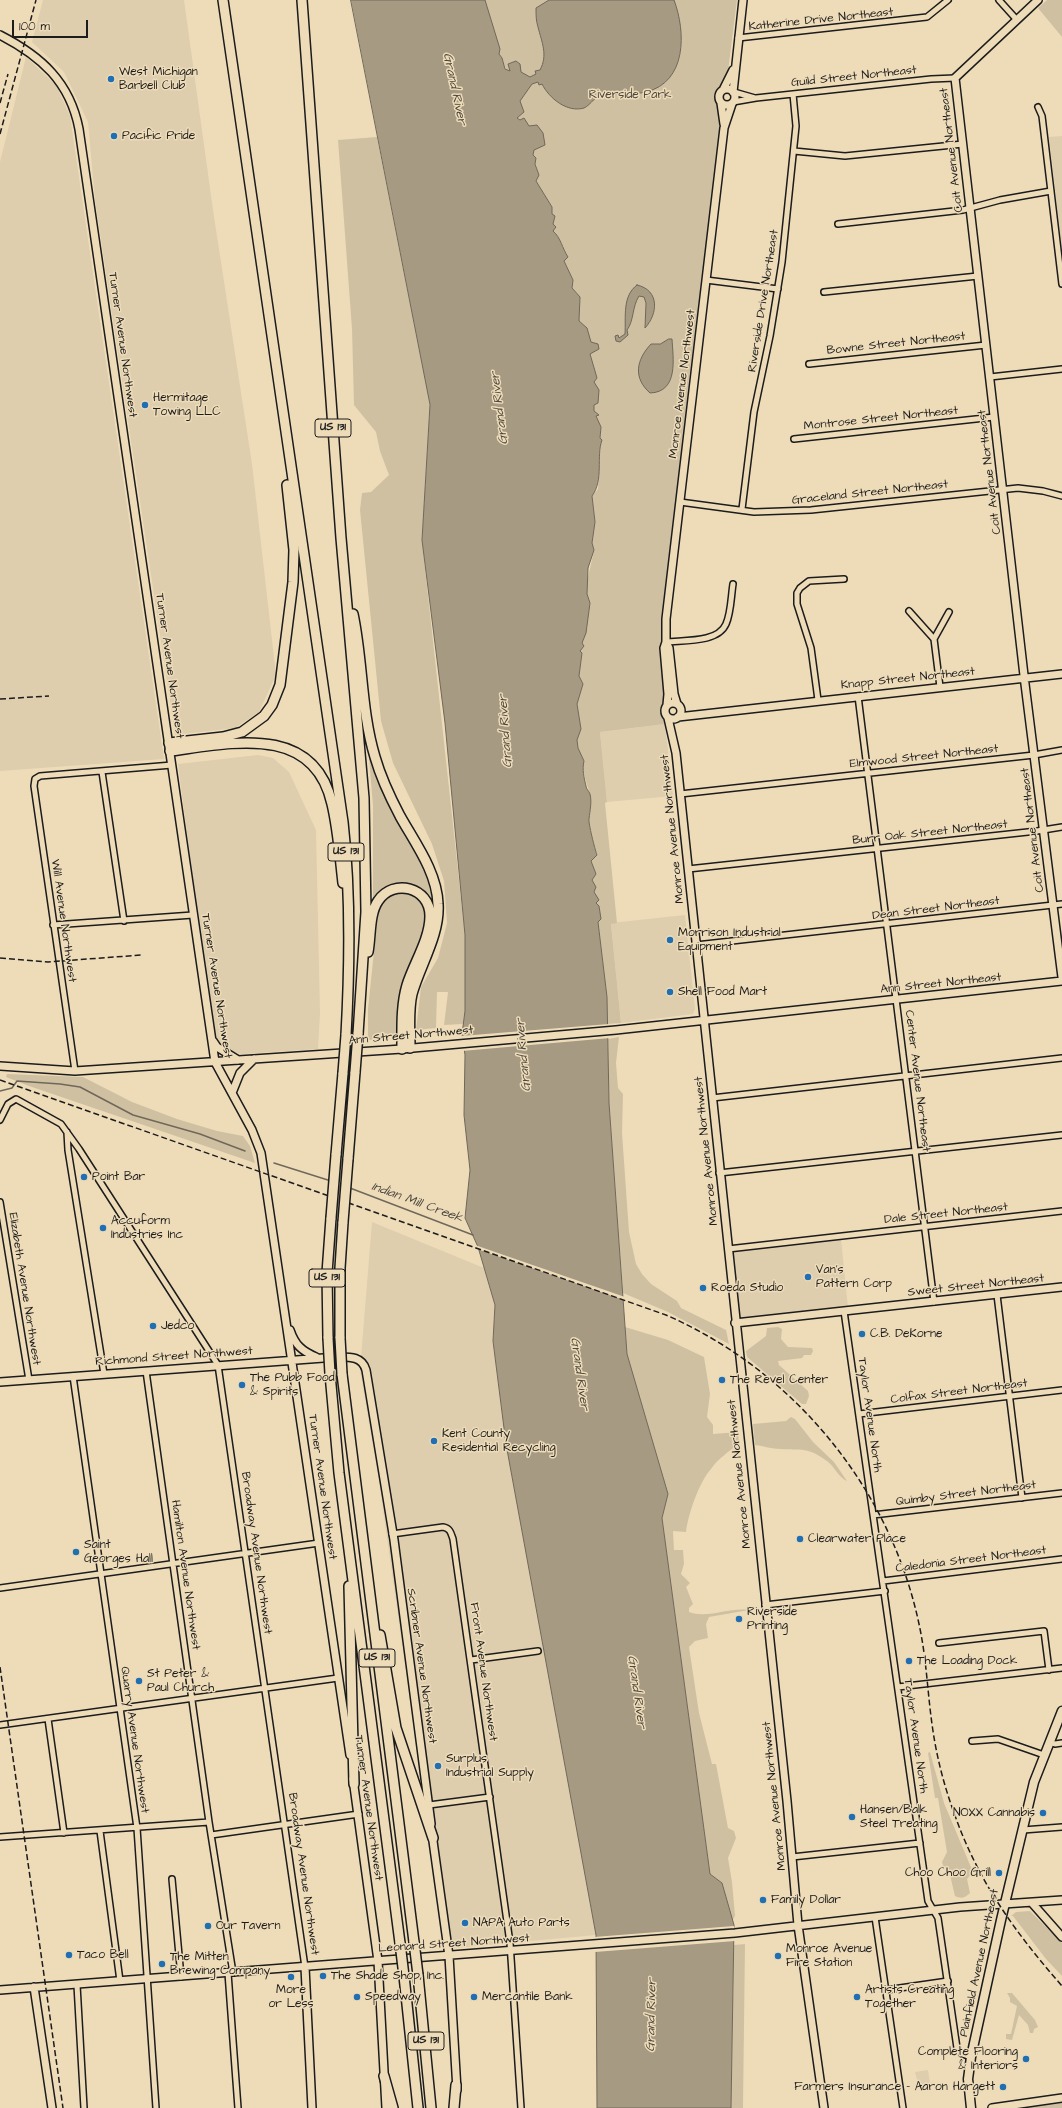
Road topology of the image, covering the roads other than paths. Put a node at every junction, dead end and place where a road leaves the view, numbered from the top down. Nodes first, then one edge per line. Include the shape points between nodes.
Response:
1 (222, 0) edge
2 (302, 0) edge
3 (742, 0) edge
4 (948, 0) edge
5 (999, 0) edge
6 (1038, 0) edge
7 (1017, 20) junction
8 (0, 35) edge
9 (738, 38) junction
10 (735, 64) junction
11 (955, 78) junction
12 (723, 90) junction
13 (734, 92) junction
14 (794, 94) junction
15 (756, 98) junction
16 (722, 103) junction
17 (732, 103) junction
18 (1038, 108) dead end
19 (724, 128) junction
20 (963, 144) junction
21 (794, 151) junction
22 (1051, 191) junction
23 (971, 209) junction
24 (838, 224) dead end
25 (978, 276) junction
26 (706, 280) junction
27 (1062, 284) edge
28 (778, 289) junction
29 (824, 292) dead end
30 (986, 345) junction
31 (809, 364) dead end
32 (1062, 369) edge
33 (277, 376) junction
34 (990, 377) junction
35 (994, 417) junction
36 (794, 439) dead end
37 (1003, 490) junction
38 (1062, 496) edge
39 (680, 502) junction
40 (742, 509) junction
41 (344, 566) junction
42 (844, 578) dead end
43 (733, 584) dead end
44 (910, 611) dead end
45 (949, 612) dead end
46 (934, 639) junction
47 (666, 642) junction
48 (1062, 674) edge
49 (1024, 678) junction
50 (670, 686) junction
51 (940, 687) junction
52 (858, 696) junction
53 (818, 700) junction
54 (667, 705) junction
55 (678, 705) junction
56 (705, 712) junction
57 (678, 717) junction
58 (668, 718) junction
59 (675, 743) junction
60 (170, 747) junction
61 (1062, 750) edge
62 (1034, 755) junction
63 (172, 765) junction
64 (102, 772) junction
65 (867, 773) junction
66 (680, 794) junction
67 (1062, 827) edge
68 (1044, 830) junction
69 (878, 849) junction
70 (688, 869) junction
71 (1062, 904) edge
72 (1053, 905) junction
73 (193, 915) junction
74 (124, 921) junction
75 (53, 924) junction
76 (888, 924) junction
77 (696, 945) junction
78 (350, 948) junction
79 (1062, 977) edge
80 (1062, 981) edge
81 (360, 996) junction
82 (896, 999) junction
83 (822, 1008) joint
84 (704, 1021) junction
85 (212, 1039) junction
86 (406, 1048) junction
87 (1062, 1058) edge
88 (254, 1059) junction
89 (238, 1060) junction
90 (215, 1062) junction
91 (0, 1066) edge
92 (75, 1071) junction
93 (906, 1076) junction
94 (232, 1093) junction
95 (712, 1098) junction
96 (0, 1120) edge
97 (67, 1132) junction
98 (1062, 1135) edge
99 (916, 1152) junction
100 (719, 1173) junction
101 (0, 1202) edge
102 (1062, 1211) edge
103 (925, 1226) junction
104 (728, 1249) junction
105 (1062, 1287) edge
106 (997, 1295) junction
107 (934, 1302) junction
108 (284, 1306) junction
109 (844, 1311) junction
110 (735, 1323) junction
111 (350, 1357) joint
112 (318, 1358) junction
113 (292, 1360) junction
114 (218, 1365) junction
115 (146, 1371) junction
116 (104, 1374) junction
117 (73, 1376) junction
118 (29, 1380) junction
119 (0, 1382) edge
120 (1062, 1390) edge
121 (1009, 1396) junction
122 (858, 1414) junction
123 (1062, 1493) edge
124 (1022, 1498) junction
125 (873, 1515) junction
126 (346, 1529) junction
127 (392, 1534) junction
128 (319, 1543) junction
129 (246, 1553) junction
130 (1062, 1559) edge
131 (173, 1563) junction
132 (101, 1574) junction
133 (366, 1575) junction
134 (883, 1581) junction
135 (0, 1588) edge
136 (884, 1591) junction
137 (765, 1605) junction
138 (939, 1643) dead end
139 (538, 1651) dead end
140 (471, 1660) junction
141 (1062, 1668) edge
142 (1048, 1670) junction
143 (338, 1678) junction
144 (898, 1687) junction
145 (265, 1688) junction
146 (192, 1699) junction
147 (120, 1709) junction
148 (1062, 1712) edge
149 (48, 1719) junction
150 (0, 1725) edge
151 (972, 1741) dead end
152 (1049, 1742) junction
153 (1062, 1743) edge
154 (1044, 1755) junction
155 (354, 1784) junction
156 (490, 1797) junction
157 (429, 1805) junction
158 (358, 1814) junction
159 (209, 1822) junction
160 (285, 1825) junction
161 (1062, 1827) edge
162 (137, 1828) junction
163 (1023, 1830) junction
164 (100, 1831) junction
165 (64, 1833) junction
166 (211, 1835) junction
167 (0, 1837) edge
168 (433, 1838) junction
169 (920, 1842) junction
170 (792, 1858) junction
171 (172, 1879) dead end
172 (1062, 1900) edge
173 (1032, 1903) junction
174 (1005, 1904) junction
175 (933, 1910) junction
176 (875, 1917) junction
177 (798, 1925) junction
178 (1062, 1937) edge
179 (511, 1951) junction
180 (450, 1956) junction
181 (378, 1961) junction
182 (305, 1967) junction
183 (230, 1973) junction
184 (181, 1977) junction
185 (148, 1979) junction
186 (120, 1981) junction
187 (948, 1981) junction
188 (77, 1984) junction
189 (34, 1987) junction
190 (0, 1990) edge
191 (886, 1990) junction
192 (971, 2057) junction
193 (384, 2076) junction
194 (456, 2085) junction
195 (1062, 2098) edge
196 (824, 2107) edge
197 (52, 2108) edge
198 (84, 2108) edge
199 (156, 2108) edge
200 (238, 2108) edge
201 (312, 2108) edge
202 (386, 2108) edge
203 (393, 2108) edge
204 (418, 2108) edge
205 (431, 2108) edge
206 (454, 2108) edge
207 (458, 2108) edge
208 (521, 2108) edge
209 (903, 2108) edge
210 (971, 2108) edge
211 (992, 2108) edge

1 - 33 highway, US 131
2 - 41 highway, US 131
3 - 9 main road
4 - 9 street, Katherine Drive Northeast via 927,17
5 - 7 street
6 - 7 main road, Coit Avenue Northeast
7 - 11 main road, Coit Avenue Northeast
8 - 60 main road, Turner Avenue Northwest via 24,48 52,72 69,98 78,121
9 - 10 main road
10 - 12 main road
10 - 13 main road
11 - 14 street, Guild Street Northeast
11 - 20 main road, Coit Avenue Northeast
12 - 13 main road
12 - 16 main road via 719,95
13 - 15 street, Guild Street Northeast
13 - 17 main road via 735,98
14 - 15 street, Guild Street Northeast
14 - 21 street, Riverside Drive Northeast
15 - 17 street, Guild Street Northeast
16 - 17 main road
16 - 19 main road, Monroe Avenue Northwest
17 - 19 main road, Monroe Avenue Northwest
18 - 22 street via 1042,116
19 - 26 main road, Monroe Avenue Northwest
20 - 21 street via 845,156
20 - 23 main road, Coit Avenue Northeast
21 - 28 street, Riverside Drive Northeast
22 - 23 street via 1000,200
22 - 27 street
23 - 24 street
23 - 25 main road, Coit Avenue Northeast
25 - 29 street
25 - 30 main road, Coit Avenue Northeast
26 - 28 street
26 - 39 main road, Monroe Avenue Northwest
28 - 40 street, Riverside Drive Northeast via 754,412
30 - 31 street, Bowne Street Northeast
30 - 34 main road, Coit Avenue Northeast
32 - 34 street
33 - 60 highway via 294,566 280,685 272,705 264,716 242,732
33 - 78 highway, US 131 via 343,822 349,883
34 - 35 main road, Coit Avenue Northeast
35 - 36 street, Montrose Street Northeast
35 - 37 main road, Coit Avenue Northeast
37 - 38 street, Graceland Street Northeast via 1032,489
37 - 40 street, Graceland Street Northeast via 811,510 754,512
37 - 49 main road, Coit Avenue Northeast
39 - 40 street, Graceland Street Northeast
39 - 47 main road, Monroe Avenue Northwest via 666,618
41 - 81 highway, US 131 via 364,820 366,900
41 - 86 highway via 375,757 389,794 433,878 438,897 435,931 410,1005
42 - 53 street via 809,581 797,593 797,604 811,648
43 - 47 street via 728,620 723,630 705,638
44 - 46 street
45 - 46 street
46 - 51 street
47 - 50 main road, Monroe Avenue Northwest via 664,648
48 - 49 main road, Knapp Street Northeast
49 - 51 main road, Knapp Street Northeast
49 - 62 main road, Coit Avenue Northeast
50 - 54 main road, Monroe Avenue Northwest
50 - 55 main road, Monroe Avenue Northwest
51 - 52 main road, Knapp Street Northeast
52 - 53 main road, Knapp Street Northeast
52 - 65 street, Center Avenue Northeast
53 - 56 main road, Knapp Street Northeast
54 - 55 main road
54 - 58 main road via 664,712
55 - 56 main road via 689,710
55 - 57 main road via 681,713
56 - 57 main road
57 - 58 main road
57 - 59 main road, Monroe Avenue Northwest
58 - 59 main road, Monroe Avenue Northwest
59 - 66 main road, Monroe Avenue Northwest
60 - 63 main road, Turner Avenue Northwest
60 - 78 highway via 270,743 292,750 310,762 324,781 332,803
61 - 62 street, Elmwood Street Northeast
62 - 65 street, Elmwood Street Northeast
62 - 68 main road, Coit Avenue Northeast
63 - 64 street
63 - 73 main road, Turner Avenue Northwest
64 - 74 street
64 - 75 street, Will Avenue Northwest via 40,776 35,779
65 - 66 street, Elmwood Street Northeast
65 - 69 street, Center Avenue Northeast
66 - 70 main road, Monroe Avenue Northwest
67 - 68 street, Burr Oak Street Northeast
68 - 69 street, Burr Oak Street Northeast
68 - 72 main road, Coit Avenue Northeast
69 - 70 street, Burr Oak Street Northeast
69 - 76 street, Center Avenue Northeast
70 - 77 main road, Monroe Avenue Northwest
71 - 72 street, Dean Street Northeast
72 - 76 street, Dean Street Northeast
72 - 79 main road, Coit Avenue Northeast
73 - 74 street
73 - 85 main road, Turner Avenue Northwest
74 - 75 street
75 - 92 street, Will Avenue Northwest
76 - 77 street, Dean Street Northeast
76 - 82 street, Center Avenue Northeast
77 - 84 main road, Monroe Avenue Northwest
78 - 126 highway, US 131, bridge via 346,1035 327,1273 330,1374
80 - 82 main road, Ann Street Northeast
81 - 86 highway via 376,904 391,890 404,888 415,891 426,901 430,914 403,1004
81 - 133 highway, US 131, bridge via 339,1290 342,1374
82 - 83 main road, Ann Street Northeast
82 - 93 street, Center Avenue Northeast
83 - 84 main road, Ann Street Northwest
84 - 86 main road, Ann Street Northwest
84 - 95 main road, Monroe Avenue Northwest
85 - 89 main road via 217,1047
85 - 90 main road, Turner Avenue Northwest
86 - 88 main road, Ann Street Northwest
87 - 93 street
88 - 89 main road, Ann Street Northwest
88 - 94 main road via 240,1073
89 - 90 main road, Ann Street Northwest
90 - 92 main road, Ann Street Northwest
90 - 94 main road, Turner Avenue Northwest
91 - 92 main road, Ann Street Northwest
93 - 95 street
93 - 99 street, Center Avenue Northeast
94 - 108 main road, Turner Avenue Northwest via 261,1153
95 - 100 main road, Monroe Avenue Northwest
96 - 97 street, Broadway Avenue Northwest via 8,1104 16,1099 61,1124
97 - 114 street, Broadway Avenue Northwest
97 - 116 street
98 - 99 street
99 - 100 street
99 - 103 street, Center Avenue Northeast
100 - 104 main road, Monroe Avenue Northwest
101 - 118 street, Elizabeth Avenue Northwest
102 - 103 street, Dale Street Northeast
103 - 104 street, Dale Street Northeast
103 - 107 street, Center Avenue Northeast
104 - 110 main road, Monroe Avenue Northwest
105 - 106 main road, Sweet Street Northeast
106 - 107 main road, Sweet Street Northeast
106 - 121 street
107 - 109 main road, Sweet Street Northeast
108 - 112 main road via 297,1345
108 - 113 main road, Turner Avenue Northwest
109 - 110 main road, Sweet Street Northeast
109 - 122 street, Taylor Avenue North
110 - 137 main road, Monroe Avenue Northwest
111 - 112 main road, Richmond Street Northwest
111 - 127 main road, Scribner Avenue Northwest via 361,1361 366,1370
112 - 113 main road, Richmond Street Northwest
113 - 114 main road, Richmond Street Northwest
113 - 128 main road, Turner Avenue Northwest
114 - 115 main road, Richmond Street Northwest
114 - 129 street, Broadway Avenue Northwest
115 - 116 main road, Richmond Street Northwest
115 - 131 street, Hamilton Avenue Northwest
116 - 117 main road, Richmond Street Northwest
117 - 118 main road, Richmond Street Northwest
117 - 132 street, Quarry Avenue Northwest
118 - 119 main road, Richmond Street Northwest
120 - 121 street, Colfax Street Northeast
121 - 122 street, Colfax Street Northeast
121 - 124 street
122 - 125 street, Taylor Avenue North
123 - 124 street, Quimby Street Northeast
124 - 125 street, Quimby Street Northeast
125 - 134 street, Taylor Avenue North
126 - 155 highway
126 - 204 highway, US 131, bridge via 400,1943
127 - 140 street, Front Avenue Northwest via 447,1528 451,1532
127 - 157 main road, Scribner Avenue Northwest
128 - 129 street
128 - 143 main road, Turner Avenue Northwest
129 - 131 street
129 - 145 street, Broadway Avenue Northwest
130 - 134 street, Caledonia Street Northeast
131 - 132 street
131 - 146 street, Hamilton Avenue Northwest
132 - 135 street
132 - 147 street, Quarry Avenue Northwest
133 - 168 highway via 376,1609 396,1728
133 - 205 highway, US 131, bridge via 414,1942
134 - 136 street, Taylor Avenue North
136 - 137 street
136 - 144 street, Taylor Avenue North
137 - 170 main road, Monroe Avenue Northwest
138 - 142 street via 1044,1631
139 - 140 street
140 - 156 street, Front Avenue Northwest
141 - 142 street
142 - 144 street
143 - 145 street
143 - 155 main road, Turner Avenue Northwest
144 - 169 street, Taylor Avenue North
145 - 146 street
145 - 160 street, Broadway Avenue Northwest
146 - 147 street
146 - 159 street, Hamilton Avenue Northwest
147 - 149 street
147 - 162 street, Quarry Avenue Northwest
148 - 152 main road, Plainfield Avenue Northeast
149 - 150 street
149 - 165 street
151 - 154 street via 998,1739
152 - 153 street
152 - 154 main road, Plainfield Avenue Northeast
154 - 163 main road, Plainfield Avenue Northeast
155 - 158 main road, Turner Avenue Northwest
156 - 157 street
156 - 179 street, Front Avenue Northwest
157 - 168 main road, Scribner Avenue Northwest
158 - 160 street
158 - 181 main road, Turner Avenue Northwest
159 - 162 street
159 - 166 street, Hamilton Avenue Northwest
160 - 166 street
160 - 182 street, Broadway Avenue Northwest
161 - 163 street
162 - 164 street
162 - 185 street, Quarry Avenue Northwest
163 - 174 main road, Plainfield Avenue Northeast
164 - 165 street
164 - 186 street
165 - 167 street
166 - 183 street, Hamilton Avenue Northwest
168 - 180 main road, Scribner Avenue Northwest
169 - 170 street
169 - 175 street, Taylor Avenue North via 928,1901
170 - 177 main road, Monroe Avenue Northwest
171 - 184 street
172 - 173 main road, Leonard Street Northwest
173 - 174 main road, Leonard Street Northwest
173 - 178 main road
174 - 175 main road, Leonard Street Northwest
174 - 192 main road, Plainfield Avenue Northeast
175 - 176 main road, Leonard Street Northwest
175 - 187 street, Taylor Avenue North via 938,1918
176 - 177 main road, Leonard Street Northwest
176 - 191 street
177 - 179 main road, Leonard Street Northwest via 735,1933
177 - 196 main road, Monroe Avenue Northwest
179 - 180 main road, Leonard Street Northwest
179 - 208 street, Front Avenue Northwest
180 - 181 main road, Leonard Street Northwest
180 - 194 main road, Scribner Avenue Northwest
181 - 182 main road, Leonard Street Northwest
181 - 193 main road, Turner Avenue Northwest
182 - 183 main road, Leonard Street Northwest
182 - 201 main road, Broadway Avenue Northwest
183 - 184 main road, Leonard Street Northwest
183 - 200 street, Hamilton Avenue Northwest
184 - 185 main road, Leonard Street Northwest
185 - 186 main road, Leonard Street Northwest
185 - 199 street, Quarry Avenue Northwest
186 - 188 main road, Leonard Street Northwest
187 - 191 street
187 - 192 street, Taylor Avenue North via 958,2048 962,2054
188 - 189 main road, Leonard Street Northwest
188 - 198 street
189 - 190 main road, Leonard Street Northwest
189 - 197 main road
191 - 209 street
192 - 210 main road, Plainfield Avenue Northeast via 968,2079
193 - 202 main road, Turner Avenue Northwest
193 - 203 highway
194 - 206 highway
194 - 207 main road, Scribner Avenue Northwest
195 - 211 main road

